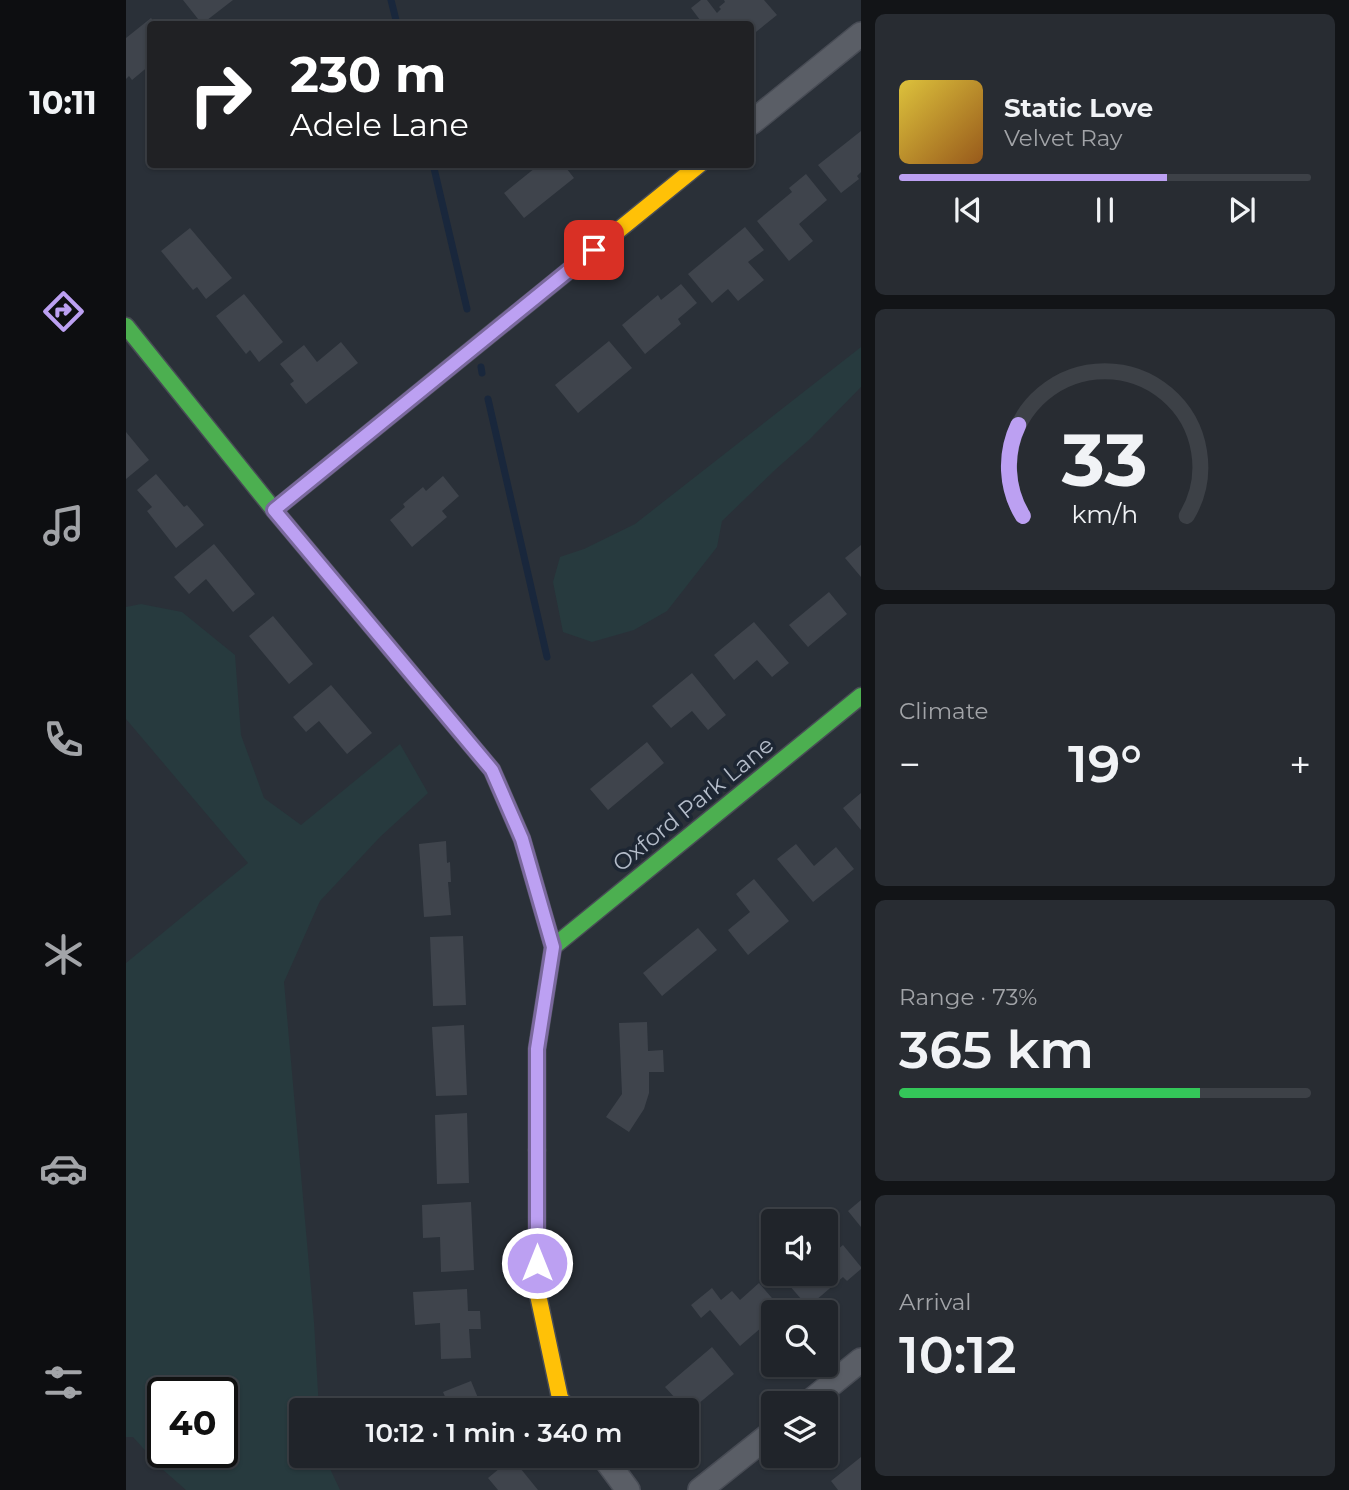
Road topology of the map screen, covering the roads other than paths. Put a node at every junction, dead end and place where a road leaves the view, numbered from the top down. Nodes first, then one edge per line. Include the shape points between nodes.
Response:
1 (861, 34) edge
2 (754, 121) edge
3 (695, 168) edge
4 (126, 326) edge
5 (274, 510) junction
6 (861, 696) edge
7 (553, 947) junction
8 (861, 1360) edge
9 (823, 1391) edge
10 (561, 1398) edge
11 (761, 1441) edge
12 (612, 1468) edge
13 (628, 1490) edge
14 (700, 1490) edge

1 - 2 street
3 - 5 street
4 - 5 street
5 - 7 street via 492,770 522,839
6 - 7 street, Oxford Park Lane
7 - 10 street via 537,1049 537,1290
8 - 9 street
11 - 14 street
12 - 13 street

